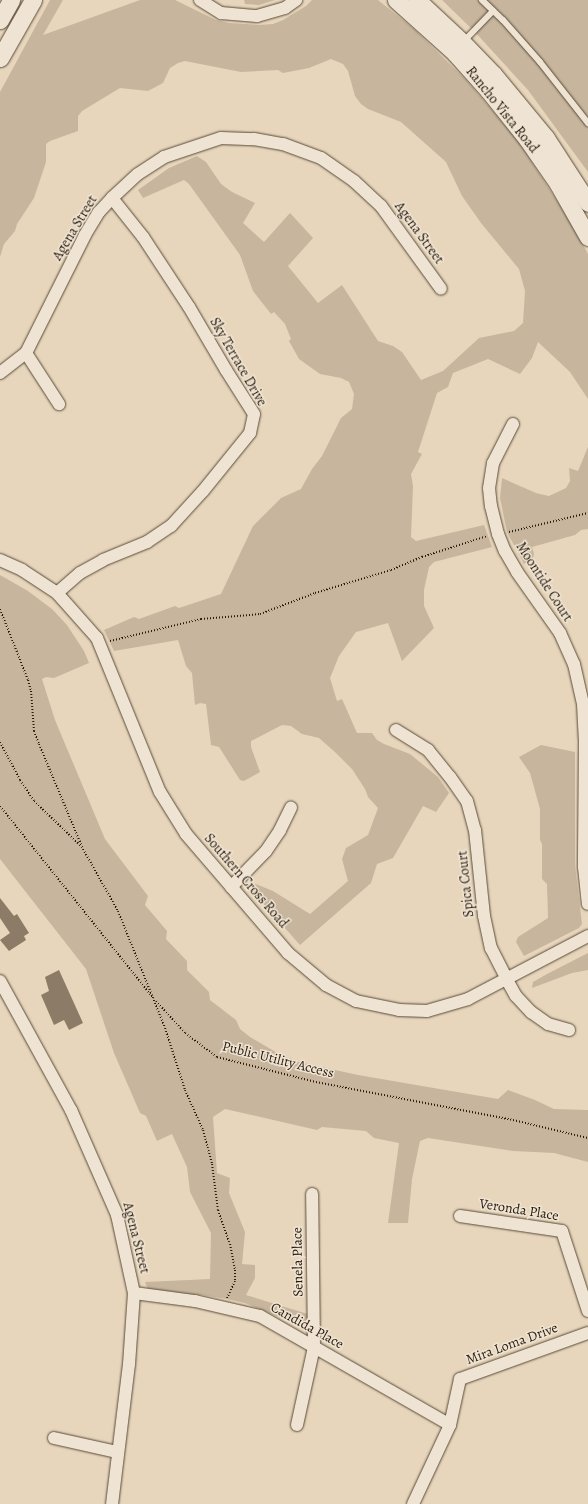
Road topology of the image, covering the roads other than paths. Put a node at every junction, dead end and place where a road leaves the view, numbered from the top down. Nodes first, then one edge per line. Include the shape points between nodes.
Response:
1 (11, 0) edge
2 (33, 0) edge
3 (200, 0) edge
4 (296, 0) edge
5 (396, 0) edge
6 (417, 0) edge
7 (482, 0) edge
8 (493, 11) junction
9 (0, 20) edge
10 (462, 42) junction
11 (0, 58) edge
12 (588, 123) edge
13 (112, 198) junction
14 (588, 203) edge
15 (588, 237) edge
16 (441, 289) dead end
17 (26, 353) junction
18 (0, 373) edge
19 (59, 404) dead end
20 (513, 424) dead end
21 (0, 560) edge
22 (58, 593) junction
23 (396, 730) dead end
24 (291, 807) dead end
25 (231, 887) junction
26 (588, 904) edge
27 (588, 936) edge
28 (507, 980) junction
29 (0, 981) edge
30 (569, 1030) dead end
31 (312, 1194) dead end
32 (460, 1216) dead end
33 (134, 1293) junction
34 (588, 1311) edge
35 (588, 1333) edge
36 (314, 1346) junction
37 (297, 1425) dead end
38 (450, 1425) junction
39 (54, 1438) dead end
40 (117, 1452) junction
41 (112, 1504) edge
42 (412, 1504) edge

1 - 9 main road
2 - 11 main road
3 - 4 street via 221,13 257,16 285,8
5 - 15 main road, Rancho Vista Road via 455,53 488,90 527,139 558,184
6 - 10 main road, Rancho Vista Road
7 - 8 lane
8 - 10 lane
8 - 12 lane via 540,62
10 - 14 main road, Rancho Vista Road via 493,74 546,138
13 - 16 street, Agena Street via 138,174 164,158 193,146 221,138 254,139 283,144 321,158 354,181 381,206
13 - 17 street, Agena Street via 99,212 86,235
13 - 22 street, Sky Terrace Drive via 156,256 254,414 250,433 171,526 147,542 103,560 80,573
17 - 18 street, Agena Street
17 - 19 street
20 - 26 street, Moontide Court via 493,463 489,488 491,506 505,551 560,633 574,664 583,704 585,732 584,867
21 - 22 street, Southern Cross Road via 22,570
22 - 25 street, Southern Cross Road via 99,643 160,792 186,834
23 - 28 street, Spica Court via 428,750 467,801 475,830 484,916 491,948
24 - 25 street via 266,851
25 - 28 street, Southern Cross Road via 288,953 326,985 356,1001 399,1010 427,1011 468,999
27 - 28 street, Southern Cross Road
28 - 30 street, Spica Court via 516,996 531,1012 548,1024
29 - 33 street, Agena Street via 71,1110 117,1216
31 - 36 street, Senela Place
32 - 34 street, Veronda Place via 562,1231
33 - 36 street, Candida Place via 195,1301 260,1316
33 - 40 street, Agena Street via 129,1364
35 - 38 street, Mira Loma Drive via 460,1379
36 - 37 street, Senela Place
36 - 38 street, Candida Place
38 - 42 street, Mira Loma Drive
39 - 40 street
40 - 41 street, Agena Street

